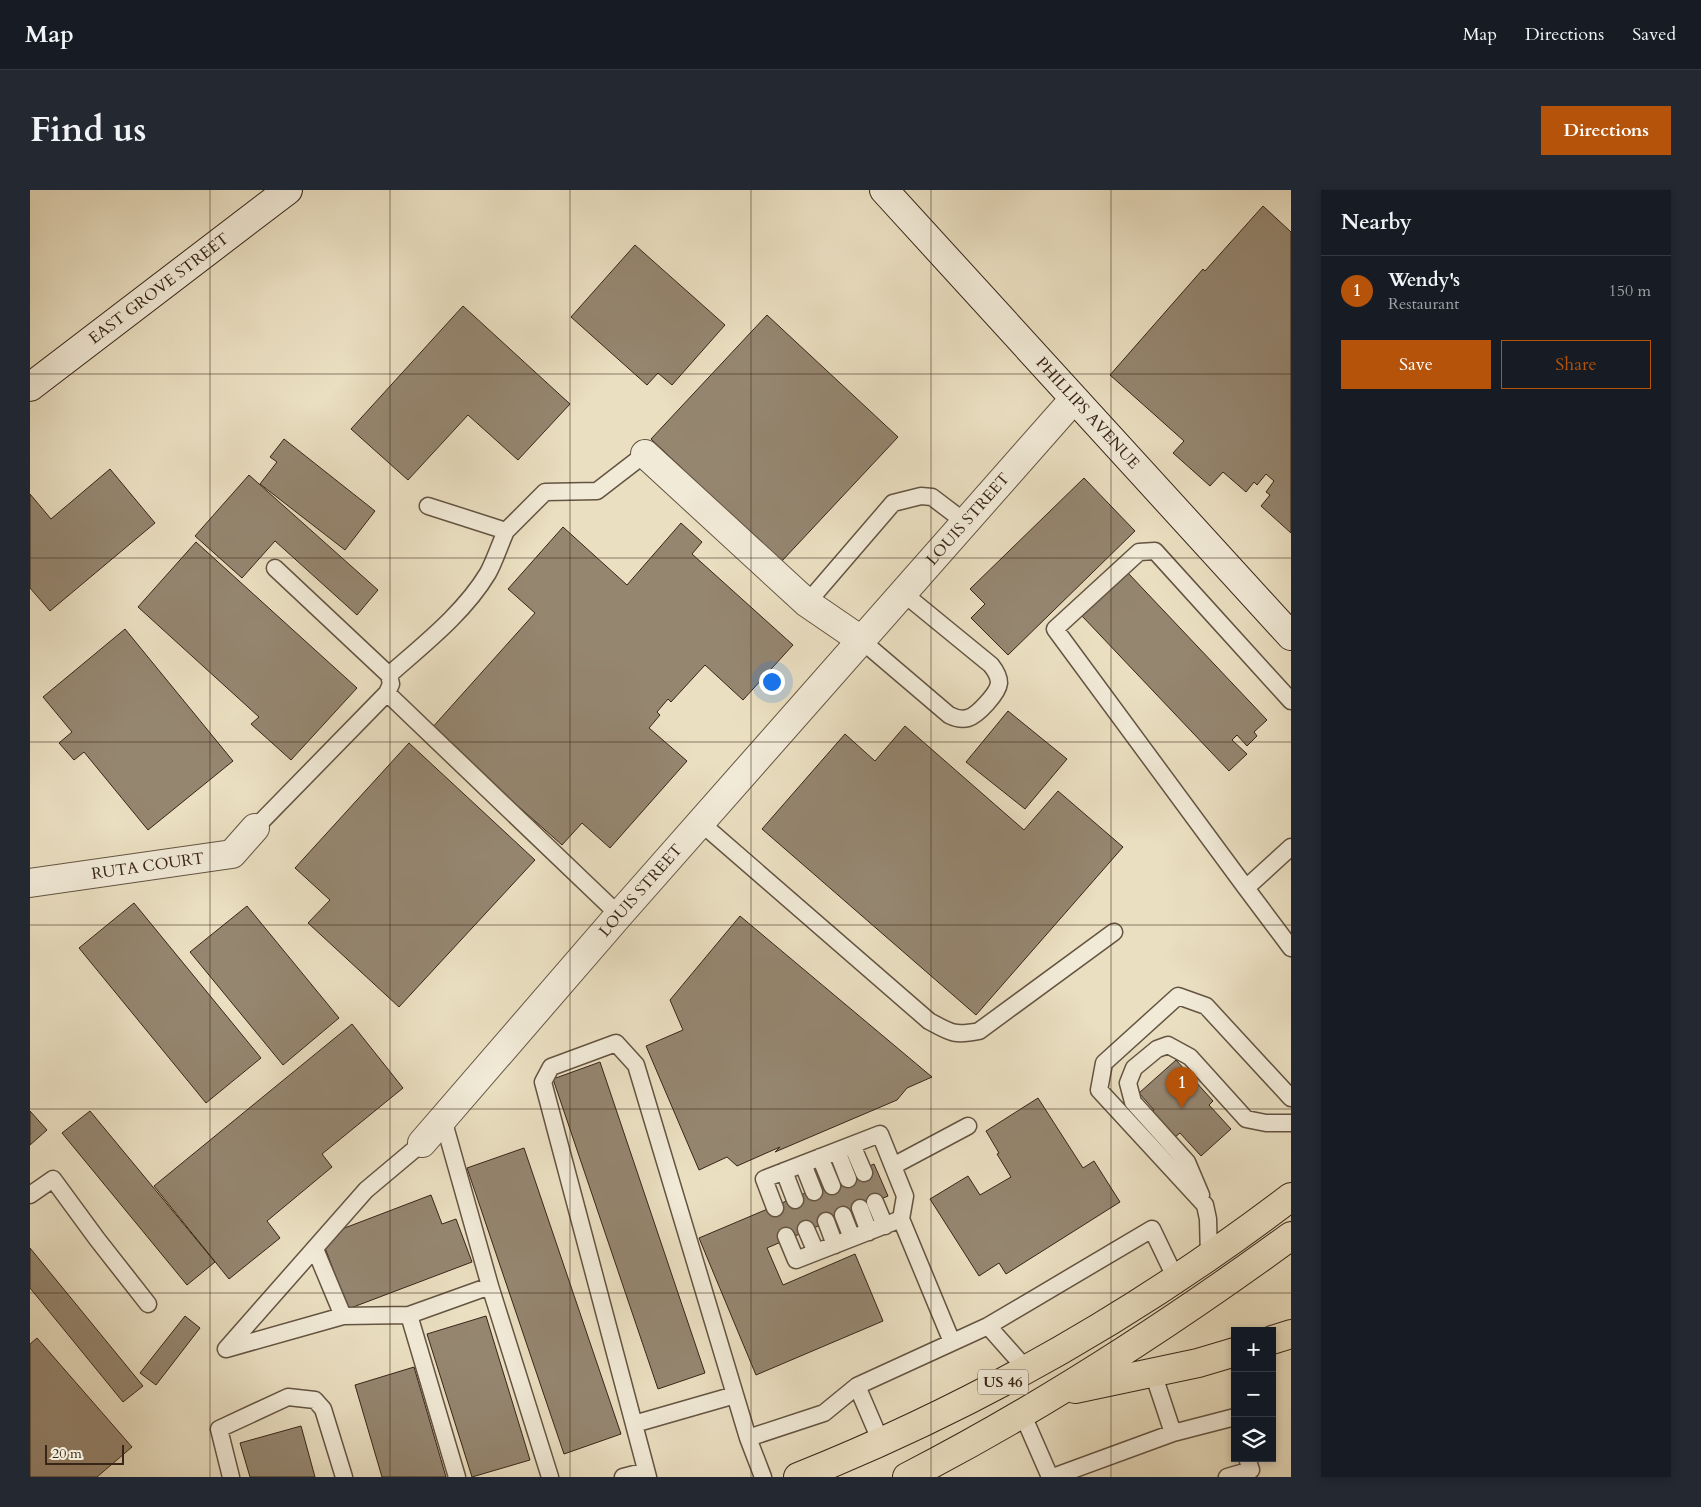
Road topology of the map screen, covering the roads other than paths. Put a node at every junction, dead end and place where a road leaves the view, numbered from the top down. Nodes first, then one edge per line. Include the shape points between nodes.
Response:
1 (288, 190) edge
2 (884, 190) edge
3 (30, 387) edge
4 (1074, 399) junction
5 (645, 454) joint
6 (428, 506) dead end
7 (965, 522) junction
8 (506, 530) junction
9 (275, 568) dead end
10 (903, 593) junction
11 (807, 603) junction
12 (1291, 636) edge
13 (861, 640) junction
14 (390, 675) junction
15 (387, 692) junction
16 (1291, 701) edge
17 (700, 823) junction
18 (255, 828) joint
19 (1291, 847) edge
20 (30, 883) edge
21 (1246, 888) junction
22 (620, 915) junction
23 (1114, 932) dead end
24 (1291, 948) edge
25 (1291, 1098) edge
26 (443, 1119) junction
27 (1291, 1123) edge
28 (968, 1126) dead end
29 (422, 1144) joint
30 (845, 1148) junction
31 (820, 1157) junction
32 (804, 1164) junction
33 (893, 1166) junction
34 (784, 1172) junction
35 (856, 1176) dead end
36 (832, 1186) dead end
37 (814, 1192) dead end
38 (30, 1195) edge
39 (1291, 1198) edge
40 (795, 1200) dead end
41 (1204, 1205) junction
42 (775, 1208) dead end
43 (843, 1215) dead end
44 (902, 1219) junction
45 (826, 1221) dead end
46 (885, 1226) junction
47 (806, 1229) dead end
48 (869, 1232) junction
49 (786, 1236) dead end
50 (1291, 1236) edge
51 (852, 1238) junction
52 (835, 1245) junction
53 (316, 1249) junction
54 (816, 1252) junction
55 (1209, 1257) junction
56 (1176, 1279) junction
57 (490, 1286) junction
58 (148, 1304) dead end
59 (409, 1315) junction
60 (342, 1316) junction
61 (988, 1326) junction
62 (1291, 1334) edge
63 (1276, 1339) edge
64 (952, 1342) junction
65 (1231, 1353) edge
66 (1027, 1370) junction
67 (1153, 1373) junction
68 (857, 1386) junction
69 (1054, 1394) junction
70 (735, 1395) junction
71 (1022, 1413) junction
72 (1231, 1418) edge
73 (634, 1424) junction
74 (1173, 1433) junction
75 (748, 1438) junction
76 (880, 1442) junction
77 (1248, 1462) edge
78 (647, 1474) edge
79 (231, 1477) edge
80 (344, 1477) edge
81 (457, 1477) edge
82 (550, 1477) edge
83 (623, 1477) edge
84 (763, 1477) edge
85 (798, 1477) edge
86 (907, 1477) edge
87 (1052, 1477) edge
88 (1227, 1477) edge

1 - 3 street, EAST GROVE STREET
2 - 4 street, PHILLIPS AVENUE
4 - 7 street, LOUIS STREET
4 - 12 street, PHILLIPS AVENUE
5 - 8 lane via 597,491 545,492
5 - 11 street
6 - 8 lane
7 - 10 street, LOUIS STREET
7 - 11 lane via 932,497 922,496 893,503
8 - 14 lane via 488,572 474,593 447,623
9 - 14 lane
10 - 13 street, LOUIS STREET
10 - 13 lane via 996,672 999,682 996,691 980,710 969,718 957,719 949,715
11 - 13 street
13 - 17 street, LOUIS STREET
14 - 15 lane via 391,684
15 - 18 lane
15 - 22 lane
16 - 21 lane via 1155,551 1139,552 1055,629
17 - 22 street, LOUIS STREET
17 - 23 lane via 929,1021 948,1031 962,1034 979,1031
18 - 20 street, RUTA COURT via 232,854
19 - 21 lane
21 - 24 lane
22 - 26 street, LOUIS STREET
25 - 41 lane via 1206,1006 1178,996 1104,1063 1099,1090
26 - 29 street, LOUIS STREET
26 - 57 lane
27 - 41 lane via 1246,1119 1190,1057 1168,1045 1134,1068 1128,1083 1133,1102 1187,1162
28 - 33 lane
29 - 53 lane via 366,1190
30 - 31 lane
30 - 33 lane via 880,1134
30 - 35 lane
31 - 32 lane
31 - 36 lane
32 - 34 lane
32 - 37 lane
33 - 44 lane via 904,1196
34 - 40 lane
34 - 42 lane via 764,1179
38 - 58 lane via 53,1179
39 - 55 highway, US 46
41 - 55 lane via 1208,1219
43 - 51 lane
44 - 46 lane
44 - 64 lane
45 - 52 lane
46 - 48 lane
46 - 48 lane via 867,1205
47 - 54 lane
48 - 51 lane
49 - 54 lane via 796,1260
50 - 69 highway, US 46 via 1171,1321
51 - 52 lane
52 - 54 lane
53 - 60 lane
53 - 60 lane via 226,1349
55 - 56 highway, US 46
56 - 61 lane via 1152,1229
56 - 66 highway, US 46
57 - 59 lane
57 - 82 lane
59 - 60 lane
59 - 81 lane
61 - 64 lane
61 - 66 lane
62 - 63 highway
64 - 68 lane
65 - 67 highway
66 - 76 highway, US 46
67 - 69 highway
67 - 74 lane
68 - 75 lane via 824,1412
68 - 76 lane
69 - 71 highway, US 46
70 - 73 lane
70 - 73 lane via 636,1064 616,1043 550,1067 542,1082
70 - 75 lane
71 - 86 highway, US 46
71 - 87 lane
72 - 74 lane
73 - 78 lane
74 - 87 lane
75 - 84 lane
76 - 85 highway, US 46
77 - 88 lane via 1251,1470
78 - 83 lane
79 - 80 lane via 219,1429 288,1397 315,1400 323,1409

